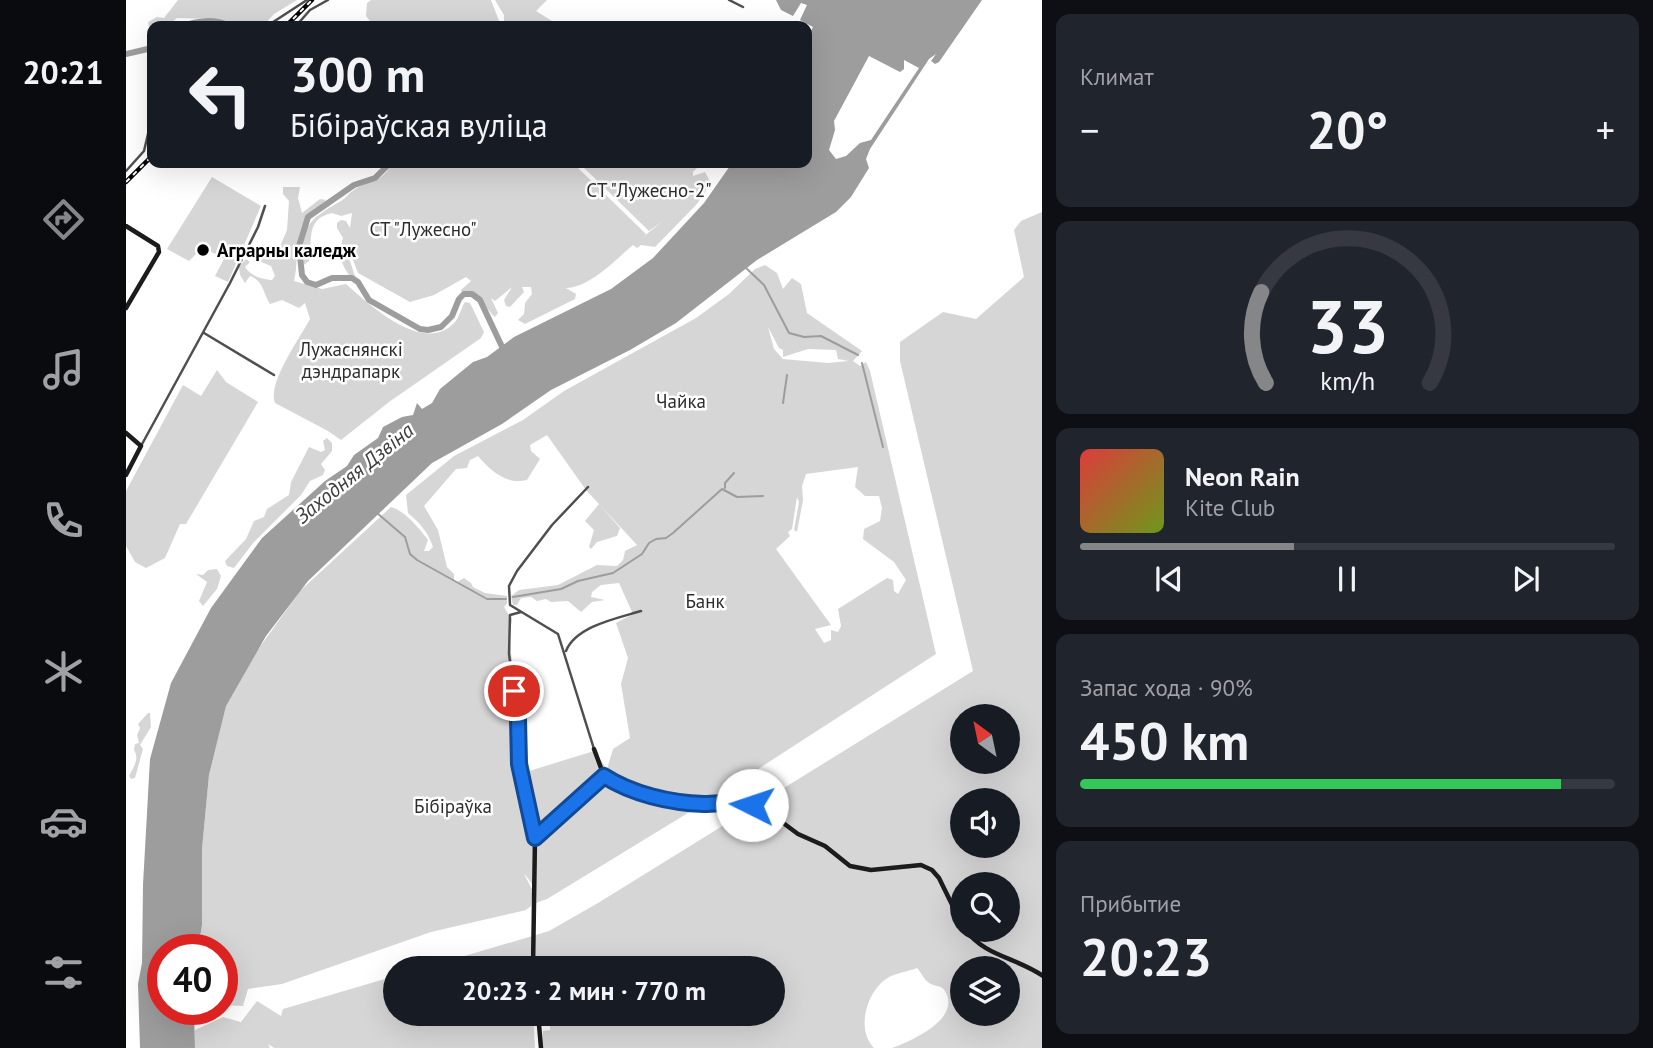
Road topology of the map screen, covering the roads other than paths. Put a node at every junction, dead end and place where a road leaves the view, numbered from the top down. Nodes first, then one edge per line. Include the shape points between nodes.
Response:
1 (307, 0) edge
2 (328, 0) edge
3 (729, 0) edge
4 (743, 7) dead end
5 (275, 21) edge
6 (300, 21) edge
7 (147, 138) edge
8 (126, 171) edge
9 (265, 206) dead end
10 (126, 226) edge
11 (126, 309) edge
12 (204, 333) junction
13 (274, 375) dead end
14 (126, 433) edge
15 (141, 446) junction
16 (126, 475) edge
17 (588, 487) dead end
18 (510, 605) junction
19 (641, 611) dead end
20 (521, 612) junction
21 (510, 615) junction
22 (565, 654) junction
23 (594, 749) joint
24 (604, 776) junction
25 (535, 838) junction
26 (950, 900) edge
27 (976, 942) edge
28 (533, 956) edge
29 (1042, 976) edge
30 (539, 1026) edge
31 (541, 1048) edge

1 - 5 street
2 - 6 street
3 - 4 street
7 - 8 street via 144,150
9 - 12 street
10 - 11 street via 158,246 159,252
12 - 13 street
12 - 15 street
14 - 15 street
15 - 16 street
17 - 18 street via 517,571 509,586
18 - 20 street
18 - 21 street
19 - 22 street via 586,631
20 - 21 street
20 - 22 street via 558,634
21 - 25 street via 519,764
22 - 23 street
23 - 24 street
24 - 25 street
24 - 26 street via 653,797 703,804 740,802 763,808 850,866 871,870 920,865 932,870
25 - 28 street
27 - 29 street
30 - 31 street

